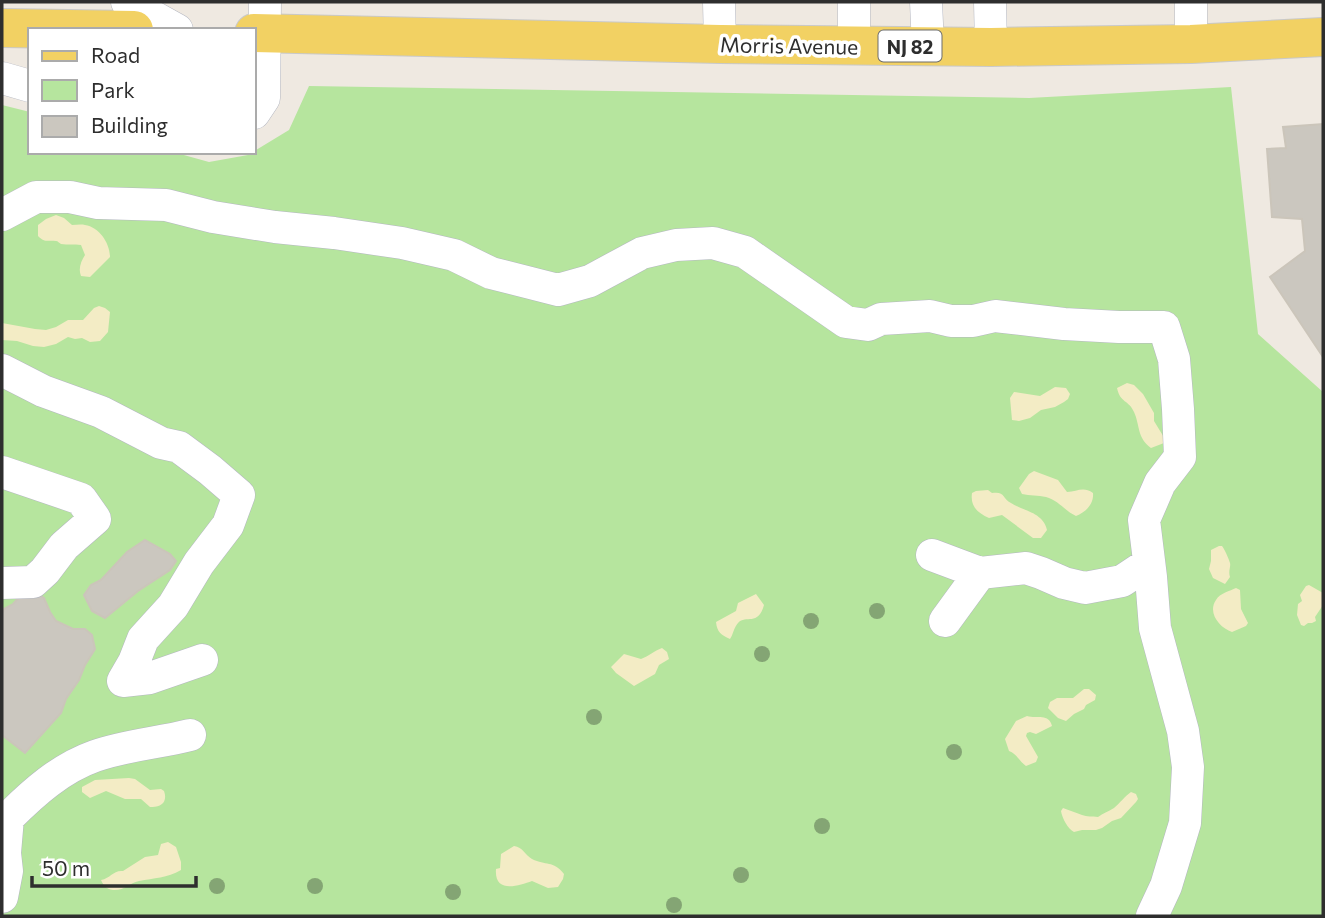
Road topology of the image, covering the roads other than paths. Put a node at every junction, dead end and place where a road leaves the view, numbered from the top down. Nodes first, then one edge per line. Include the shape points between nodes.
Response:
1 (127, 2) edge
2 (241, 2) edge
3 (719, 2) edge
4 (854, 2) edge
5 (926, 2) edge
6 (989, 2) edge
7 (1191, 2) edge
8 (261, 23) edge
9 (2, 27) edge
10 (46, 28) edge
11 (173, 28) edge
12 (1323, 37) edge
13 (720, 44) junction
14 (1191, 44) junction
15 (854, 45) junction
16 (928, 46) junction
17 (991, 47) junction
18 (2, 78) edge
19 (28, 85) edge
20 (256, 110) edge
21 (2, 215) edge
22 (2, 370) edge
23 (2, 472) edge
24 (932, 555) dead end
25 (1149, 563) junction
26 (980, 573) junction
27 (2, 583) edge
28 (945, 621) dead end
29 (202, 660) dead end
30 (190, 735) dead end
31 (2, 897) edge
32 (1153, 916) edge

1 - 11 street
2 - 8 street
3 - 13 street
4 - 15 street
5 - 16 street
6 - 17 street
7 - 14 street
8 - 13 main road, Morris Avenue / NJ 82
8 - 20 street via 264,98
9 - 10 main road
12 - 14 main road, Morris Avenue / NJ 82
13 - 15 main road, Morris Avenue / NJ 82
14 - 17 main road, Morris Avenue / NJ 82
15 - 16 main road, Morris Avenue / NJ 82
16 - 17 main road, Morris Avenue / NJ 82
18 - 19 street
21 - 25 street via 36,197 166,205 275,227 402,243 558,290 590,281 642,253 713,243 745,252 846,322 867,325 881,319 930,316 973,321 995,316 1064,324 1164,327 1174,359 1180,457 1160,483 1144,520
22 - 29 street via 161,443 179,447 239,495 228,525 173,606 144,639 123,681 150,678
23 - 27 street via 81,499 95,519 33,582
24 - 26 street
25 - 26 street via 1122,581 1085,588 1026,568
25 - 32 street via 1155,628 1188,767 1185,823
26 - 28 street
30 - 31 street via 95,756 41,787 9,818

